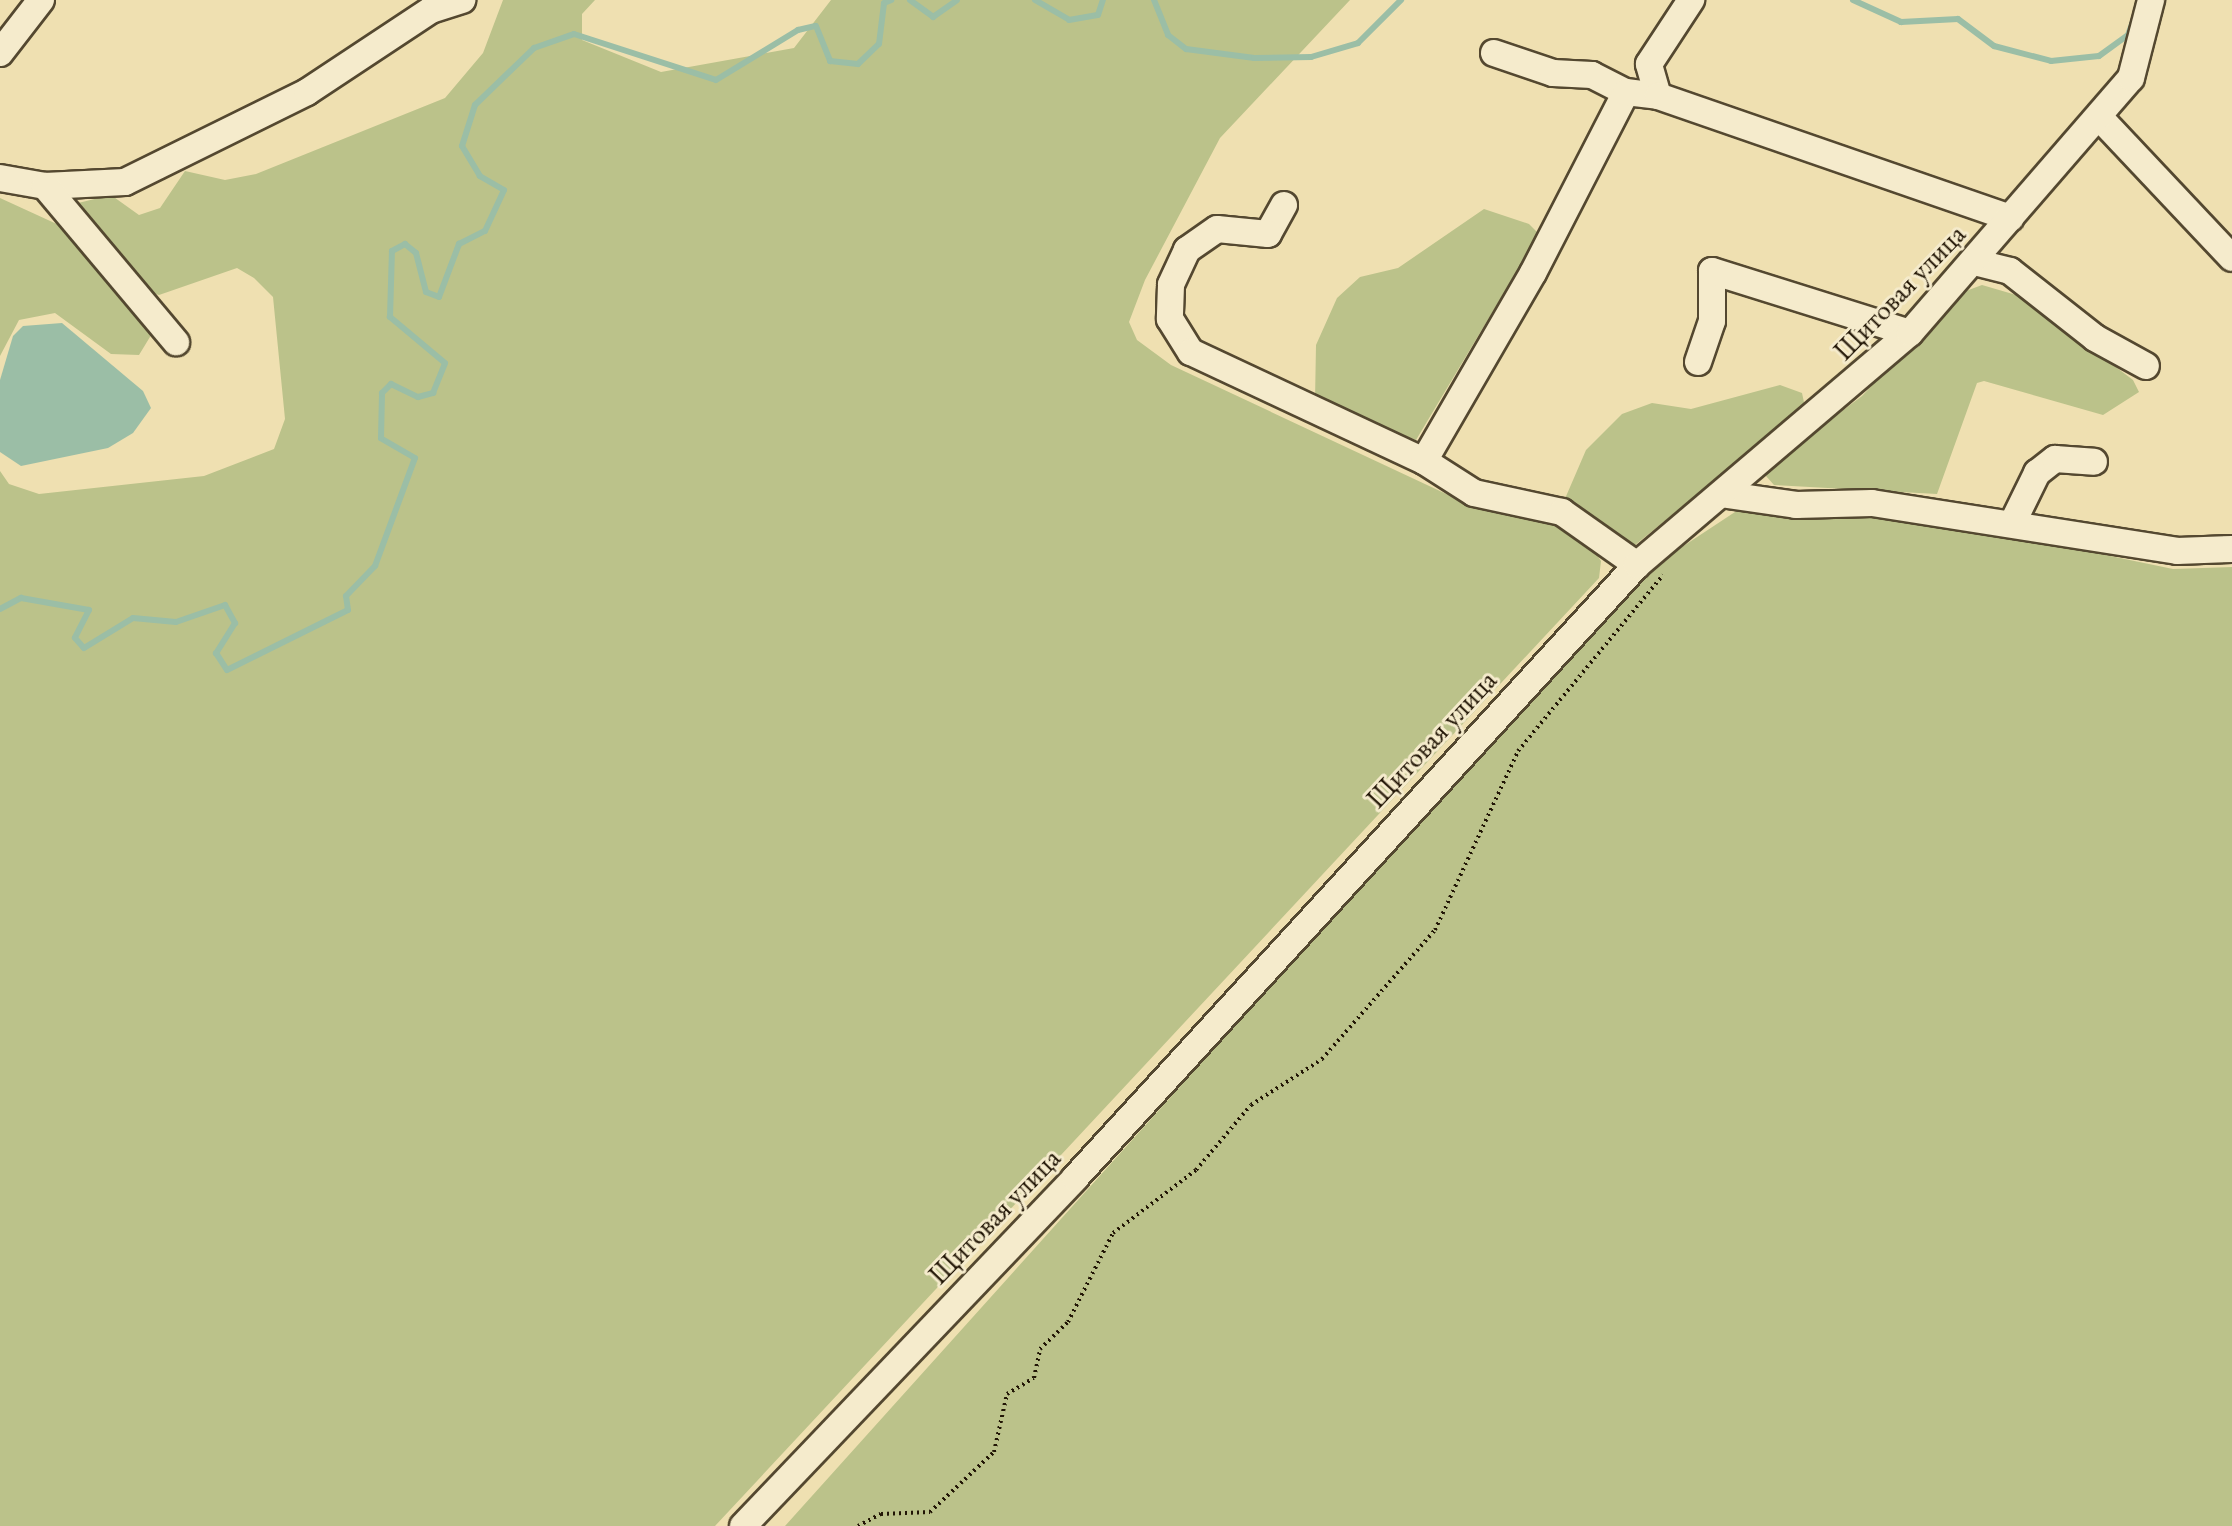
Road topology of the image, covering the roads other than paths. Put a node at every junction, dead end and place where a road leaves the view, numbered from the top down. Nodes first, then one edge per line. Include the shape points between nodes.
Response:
1 (41, 0) edge
2 (462, 0) edge
3 (1691, 0) edge
4 (2151, 0) edge
5 (428, 5) edge
6 (0, 53) edge
7 (1494, 53) dead end
8 (1626, 92) junction
9 (1658, 96) junction
10 (2100, 118) junction
11 (0, 178) edge
12 (45, 186) junction
13 (1284, 205) dead end
14 (2011, 218) junction
15 (2232, 258) edge
16 (1974, 262) junction
17 (1910, 333) junction
18 (176, 342) dead end
19 (1698, 362) dead end
20 (2146, 366) dead end
21 (1424, 461) junction
22 (2094, 462) dead end
23 (1727, 495) junction
24 (2013, 522) junction
25 (2232, 549) edge
26 (1637, 565) junction
27 (743, 1526) edge

1 - 6 street
2 - 5 street
3 - 9 street via 1649,64
4 - 10 street, Щитовая улица via 2142,55
5 - 12 street via 307,92 189,155 125,182
7 - 8 street via 1553,73 1592,75
8 - 9 street
8 - 21 street via 1533,273
9 - 14 street
10 - 14 street, Щитовая улица
10 - 15 street
11 - 12 street
12 - 18 street
13 - 21 street via 1268,234 1217,229 1187,250 1171,285 1170,319 1191,352
14 - 16 street, Щитовая улица
16 - 17 street, Щитовая улица
16 - 20 street via 2010,271 2095,338
17 - 19 street via 1712,271 1712,321
17 - 23 street, Щитовая улица
21 - 26 street via 1474,493 1562,512
22 - 24 street via 2068,455 2046,466
23 - 24 street via 1796,505 1872,503
23 - 26 street, Щитовая улица
24 - 25 street via 2177,551
26 - 27 street, Щитовая улица via 1075,1178

